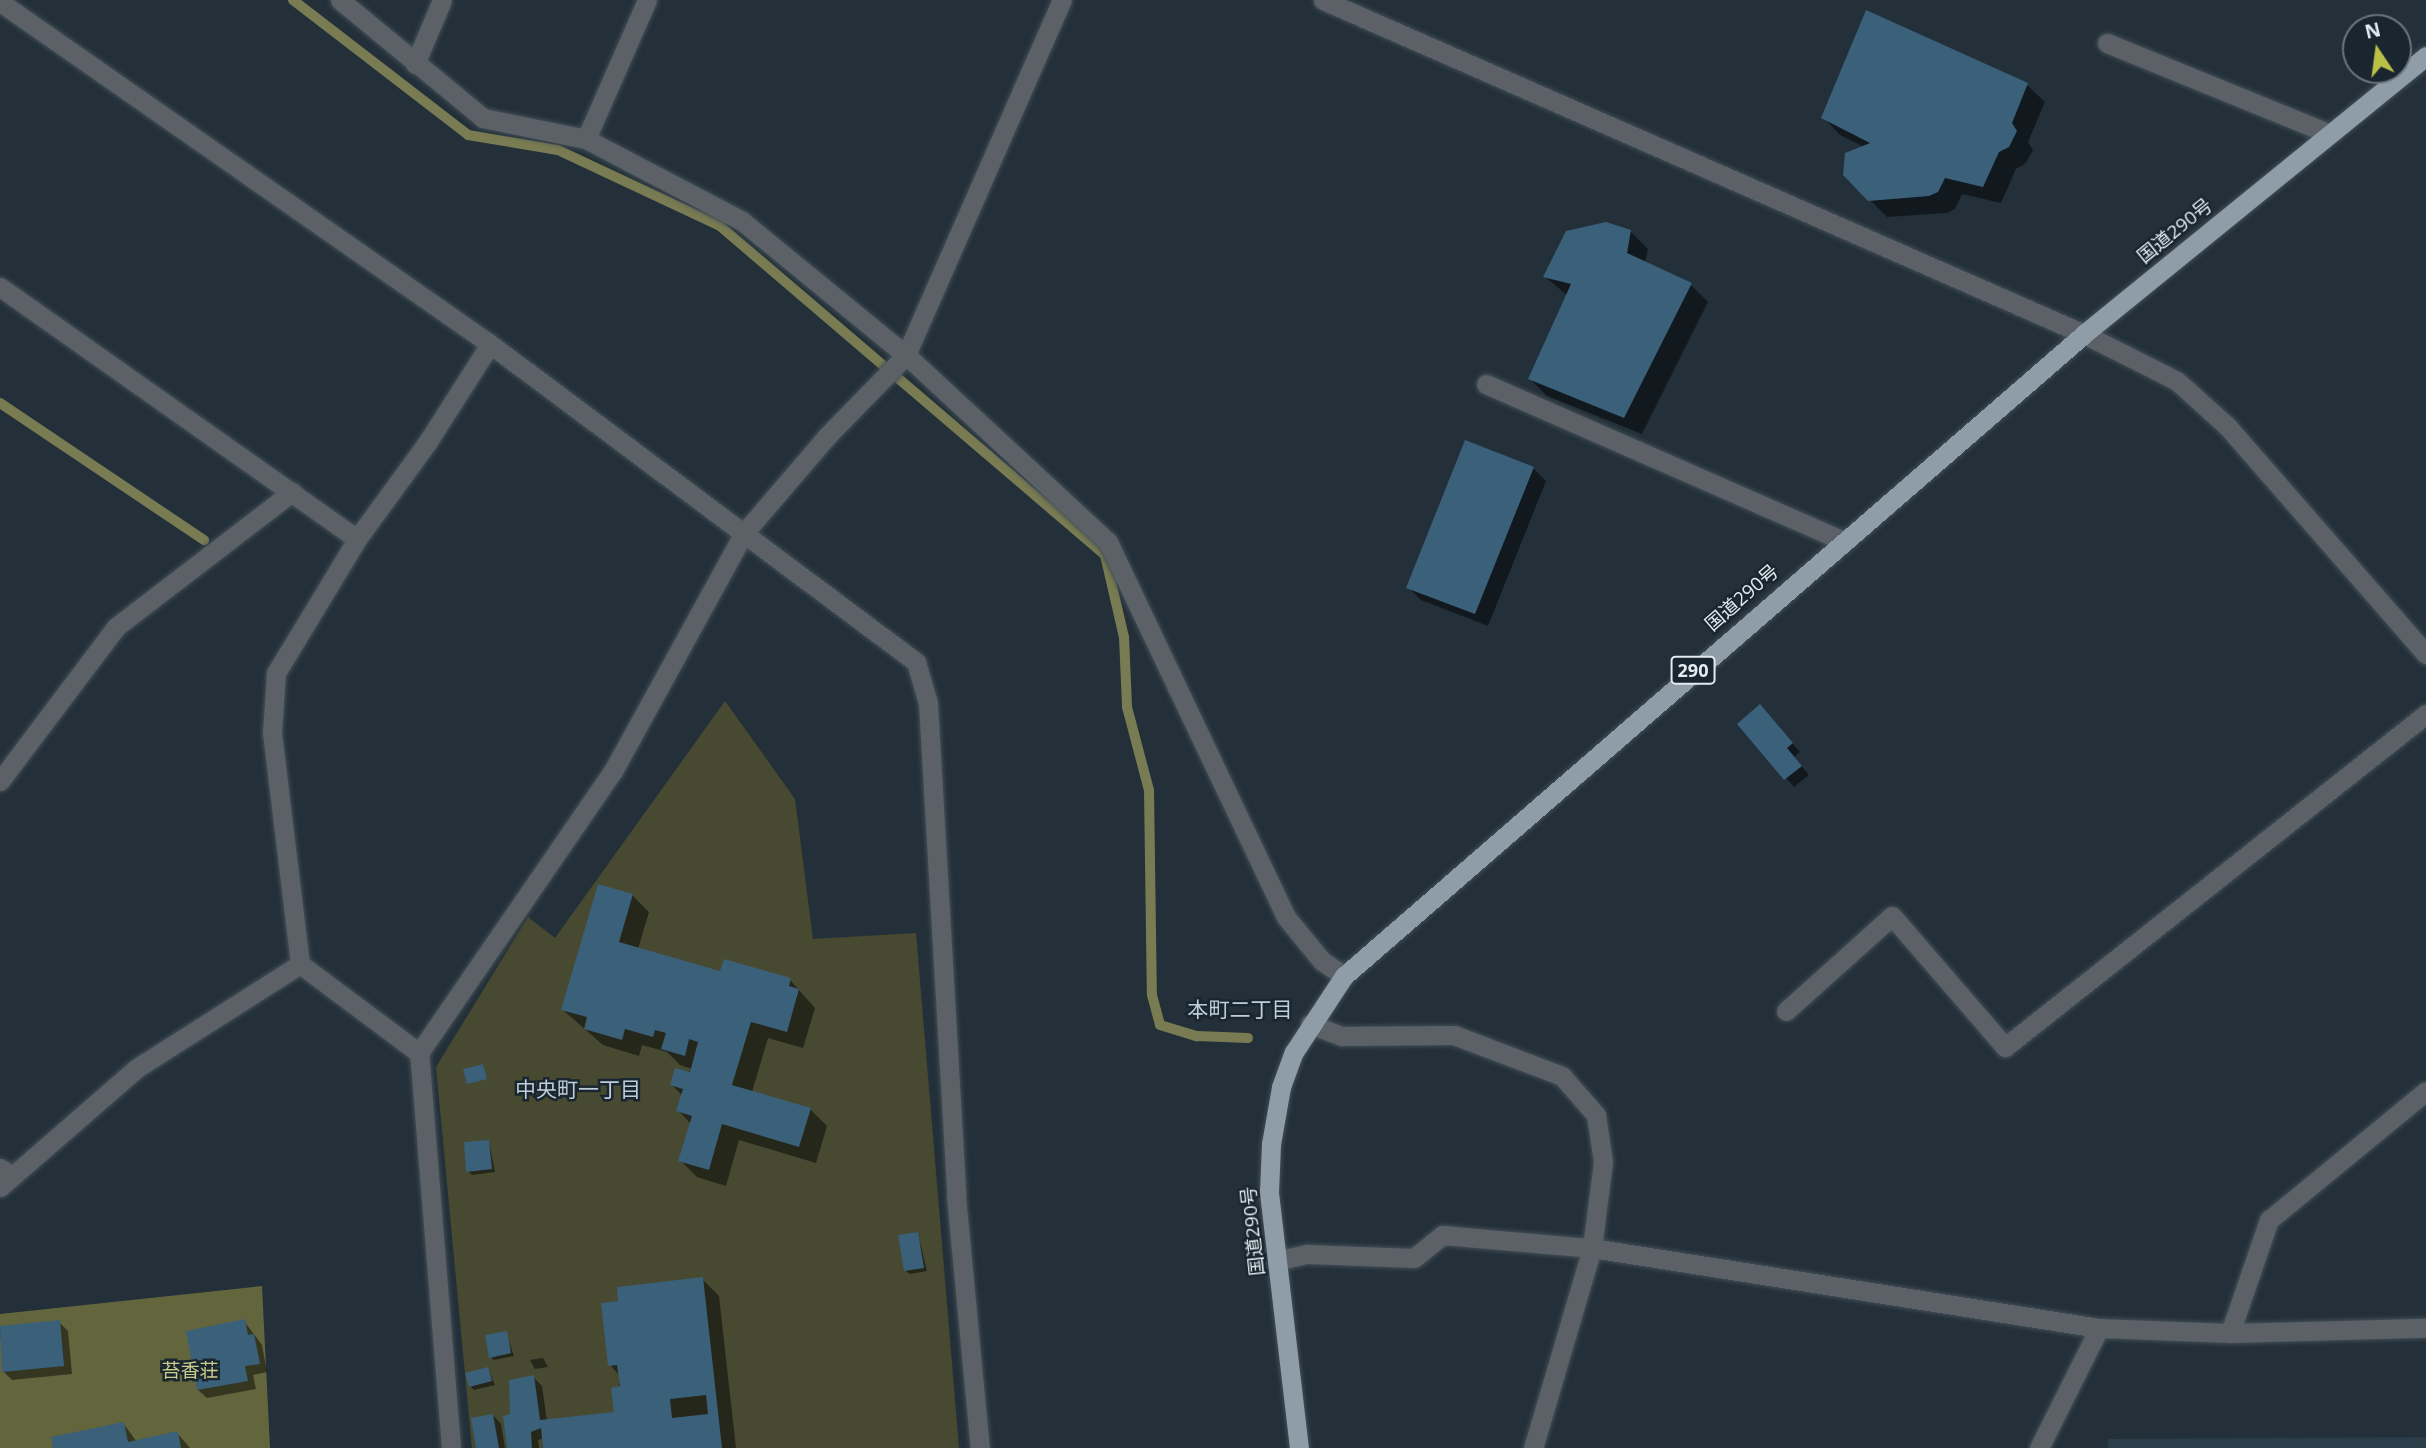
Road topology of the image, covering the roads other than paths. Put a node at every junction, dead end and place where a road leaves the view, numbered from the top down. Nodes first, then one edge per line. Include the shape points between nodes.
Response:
1 (340, 0) edge
2 (442, 0) edge
3 (647, 0) edge
4 (1062, 0) edge
5 (1323, 0) edge
6 (0, 2) edge
7 (2106, 43) dead end
8 (2426, 56) edge
9 (415, 64) junction
10 (2330, 134) junction
11 (586, 139) junction
12 (0, 287) edge
13 (2084, 334) junction
14 (490, 344) junction
15 (906, 355) junction
16 (1486, 384) dead end
17 (292, 492) junction
18 (744, 533) junction
19 (356, 539) junction
20 (1843, 541) junction
21 (2426, 654) edge
22 (2426, 714) edge
23 (0, 781) edge
24 (300, 964) junction
25 (1344, 976) junction
26 (1786, 1011) dead end
27 (1310, 1024) junction
28 (419, 1053) junction
29 (2426, 1091) edge
30 (3, 1176) edge
31 (1592, 1248) junction
32 (1280, 1260) junction
33 (2099, 1328) junction
34 (2426, 1328) edge
35 (2230, 1333) junction
36 (451, 1448) edge
37 (979, 1448) edge
38 (1299, 1448) edge
39 (1533, 1448) edge
40 (2039, 1448) edge

1 - 9 street
2 - 9 street
3 - 11 street
4 - 15 street
5 - 13 street
6 - 14 street
7 - 10 street
8 - 10 highway, 国道290号 / 290
9 - 11 street via 483,118
10 - 13 highway, 国道290号 / 290
11 - 15 street via 742,221
12 - 17 street
13 - 20 highway, 国道290号 / 290
13 - 21 street via 2177,382 2227,426
14 - 18 street
14 - 19 street via 427,443
15 - 18 street via 827,436
15 - 25 street via 1108,542 1286,917 1322,961
16 - 20 street
17 - 19 street
17 - 23 street via 116,628
18 - 28 street via 613,771
18 - 37 street via 916,662 928,703 956,1196
19 - 24 street via 276,673 272,733
20 - 25 highway, 国道290号 / 290
22 - 26 street via 2005,1047 1892,916
24 - 28 street
24 - 30 street via 137,1068
25 - 27 highway, 国道290号 / 290
27 - 31 street via 1342,1036 1454,1035 1562,1076 1596,1115 1604,1162
27 - 32 highway, 国道290号 / 290 via 1281,1087 1271,1144 1269,1192
28 - 36 street
29 - 35 street via 2269,1220
31 - 32 street via 1442,1235 1413,1258 1307,1254
31 - 33 street
31 - 39 street
32 - 38 highway, 国道290号 / 290
33 - 35 street
33 - 40 street
34 - 35 street

